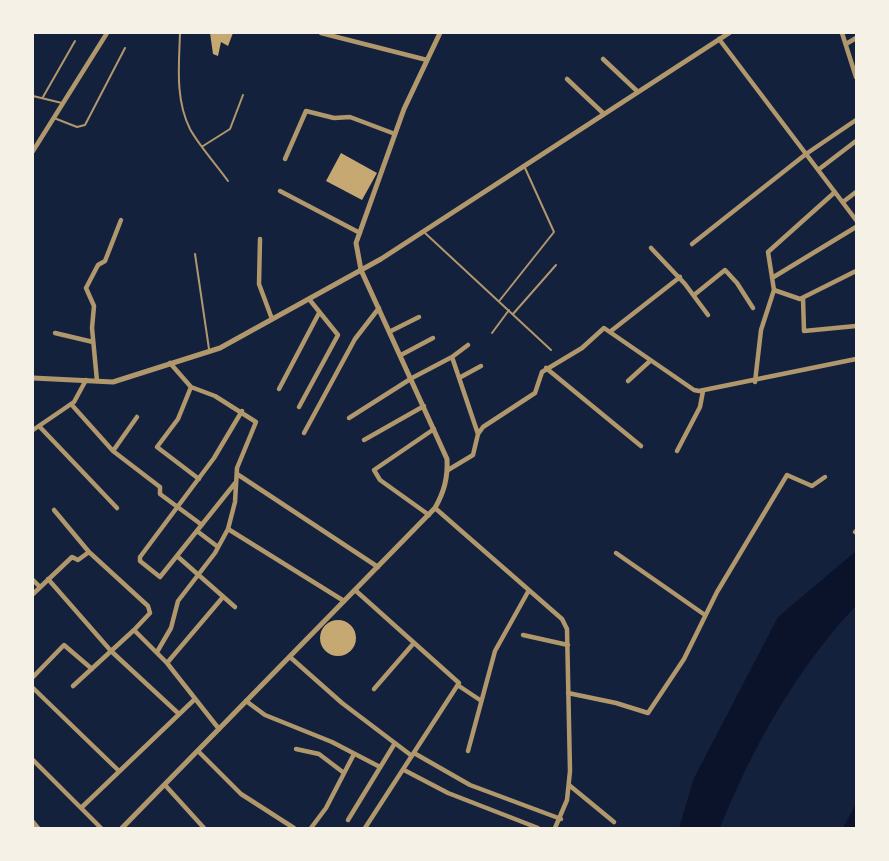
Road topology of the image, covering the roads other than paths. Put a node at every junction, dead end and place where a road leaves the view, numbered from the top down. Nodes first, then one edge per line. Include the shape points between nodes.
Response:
1 (107, 33) edge
2 (180, 33) edge
3 (321, 33) edge
4 (440, 33) edge
5 (729, 33) edge
6 (842, 33) edge
7 (332, 35) edge
8 (719, 39) junction
9 (856, 39) edge
10 (75, 41) dead end
11 (846, 44) junction
12 (125, 48) dead end
13 (603, 59) dead end
14 (427, 60) junction
15 (856, 77) edge
16 (567, 79) dead end
17 (638, 90) junction
18 (243, 95) dead end
19 (33, 96) edge
20 (43, 97) junction
21 (63, 104) junction
22 (603, 113) junction
23 (54, 118) junction
24 (856, 120) edge
25 (395, 134) junction
26 (856, 141) edge
27 (203, 146) junction
28 (33, 151) edge
29 (806, 154) junction
30 (285, 159) dead end
31 (523, 165) junction
32 (818, 170) junction
33 (228, 181) dead end
34 (280, 191) dead end
35 (835, 192) junction
36 (856, 192) edge
37 (843, 202) junction
38 (121, 220) dead end
39 (856, 220) edge
40 (856, 227) edge
41 (423, 231) junction
42 (360, 233) junction
43 (260, 238) dead end
44 (692, 244) dead end
45 (651, 248) dead end
46 (195, 254) dead end
47 (556, 264) dead end
48 (361, 270) junction
49 (856, 271) edge
50 (680, 277) junction
51 (772, 278) junction
52 (774, 290) junction
53 (694, 295) junction
54 (803, 298) junction
55 (309, 299) junction
56 (500, 300) junction
57 (379, 308) junction
58 (753, 308) dead end
59 (509, 310) junction
60 (319, 313) junction
61 (513, 314) junction
62 (708, 315) dead end
63 (419, 317) dead end
64 (272, 320) junction
65 (856, 326) edge
66 (391, 331) junction
67 (611, 331) junction
68 (55, 333) dead end
69 (492, 333) dead end
70 (433, 338) dead end
71 (93, 342) junction
72 (468, 345) dead end
73 (551, 350) dead end
74 (209, 351) junction
75 (401, 355) junction
76 (452, 357) junction
77 (856, 359) edge
78 (650, 361) junction
79 (170, 363) junction
80 (481, 366) dead end
81 (546, 368) junction
82 (33, 378) edge
83 (412, 378) junction
84 (459, 378) junction
85 (87, 380) junction
86 (97, 381) junction
87 (628, 381) dead end
88 (755, 381) junction
89 (191, 387) junction
90 (279, 389) dead end
91 (703, 391) junction
92 (70, 404) junction
93 (423, 406) junction
94 (299, 407) dead end
95 (242, 411) junction
96 (137, 417) dead end
97 (349, 418) dead end
98 (39, 426) junction
99 (434, 429) junction
100 (33, 430) edge
101 (304, 433) dead end
102 (478, 434) junction
103 (364, 440) dead end
104 (641, 446) dead end
105 (113, 451) junction
106 (677, 451) dead end
107 (448, 470) junction
108 (237, 474) junction
109 (825, 477) dead end
110 (199, 478) junction
111 (236, 482) junction
112 (179, 507) junction
113 (117, 508) dead end
114 (435, 508) junction
115 (54, 510) dead end
116 (429, 515) junction
117 (202, 525) junction
118 (228, 529) junction
119 (197, 531) junction
120 (218, 547) junction
121 (89, 552) junction
122 (616, 553) dead end
123 (177, 556) junction
124 (378, 567) junction
125 (198, 574) junction
126 (48, 579) junction
127 (33, 580) edge
128 (40, 587) junction
129 (355, 590) junction
130 (529, 590) junction
131 (33, 594) edge
132 (223, 597) junction
133 (344, 601) junction
134 (235, 607) dead end
135 (705, 615) junction
136 (134, 630) junction
137 (523, 635) dead end
138 (413, 644) junction
139 (568, 645) junction
140 (111, 651) junction
141 (157, 652) junction
142 (290, 657) junction
143 (167, 663) junction
144 (92, 669) junction
145 (33, 677) edge
146 (73, 686) dead end
147 (459, 686) junction
148 (33, 688) edge
149 (374, 690) dead end
150 (568, 693) junction
151 (195, 699) junction
152 (480, 700) junction
153 (246, 701) junction
154 (179, 714) junction
155 (219, 729) junction
156 (395, 744) junction
157 (296, 750) dead end
158 (198, 751) junction
159 (468, 752) dead end
160 (354, 753) junction
161 (413, 755) junction
162 (33, 760) edge
163 (380, 767) junction
164 (404, 770) junction
165 (120, 771) junction
166 (344, 773) junction
167 (165, 784) junction
168 (569, 785) junction
169 (81, 808) junction
170 (561, 819) junction
171 (348, 820) dead end
172 (33, 822) edge
173 (614, 822) dead end
174 (38, 828) edge
175 (100, 828) edge
176 (122, 828) edge
177 (204, 828) edge
178 (294, 828) edge
179 (311, 828) edge
180 (365, 828) edge
181 (538, 828) edge
182 (555, 828) edge

1 - 21 street
2 - 27 lane via 178,78 182,104 190,128
3 - 7 street
4 - 14 street
5 - 8 street
6 - 11 street
7 - 14 street
8 - 17 street
8 - 29 street
9 - 11 street
10 - 20 lane
11 - 15 street
12 - 23 lane via 85,125 77,127
13 - 17 street
14 - 25 street
16 - 22 street
17 - 22 street
18 - 27 lane via 230,129
19 - 20 lane
20 - 21 lane
21 - 23 street
22 - 31 street
23 - 28 street
24 - 29 street
25 - 30 street via 350,117 334,118 306,111
25 - 42 street
26 - 32 street
27 - 33 lane
29 - 32 street
29 - 44 street
31 - 41 street
31 - 56 lane via 554,232
32 - 35 street
34 - 42 street
35 - 37 street
35 - 51 street via 768,252
36 - 37 street
37 - 39 street
38 - 71 street via 105,261 98,265 86,288 94,306
40 - 51 street
41 - 48 street
41 - 56 lane
42 - 48 street via 356,243
43 - 64 street via 259,284
45 - 50 street
46 - 74 lane
47 - 61 lane
48 - 55 street
48 - 57 street
49 - 54 street
50 - 53 street
50 - 67 street
51 - 52 street
52 - 54 street
52 - 88 street via 761,330
53 - 58 street via 725,270
53 - 62 street
54 - 65 street via 804,331
55 - 60 street
55 - 64 street
56 - 59 lane
57 - 66 street
57 - 101 street via 355,339
59 - 61 lane
59 - 69 lane
60 - 90 street
60 - 94 street via 338,335
61 - 73 lane
63 - 66 street
64 - 74 street
66 - 75 street
67 - 78 street
67 - 81 street via 604,328 582,348
68 - 71 street
70 - 75 street
71 - 86 street
72 - 76 street
74 - 79 street
75 - 83 street
76 - 83 street
76 - 84 street
77 - 88 street
78 - 87 street
78 - 91 street via 694,390
79 - 86 street via 113,382
79 - 89 street
80 - 84 street
81 - 102 street via 535,393
81 - 104 street
82 - 85 street
83 - 93 street
83 - 97 street
84 - 102 street
85 - 86 street
85 - 92 street
88 - 91 street
89 - 95 street
89 - 110 street via 178,419 156,447
91 - 106 street via 700,407
92 - 98 street
92 - 105 street
93 - 99 street
93 - 103 street
95 - 108 street via 255,422
95 - 110 street
96 - 105 street
98 - 100 street
98 - 113 street
99 - 107 street
99 - 116 street via 374,470 380,480
102 - 107 street via 473,455
105 - 112 street
107 - 114 street via 443,494
108 - 111 street
108 - 124 street
109 - 135 street via 812,486 787,475
110 - 112 street
111 - 117 street
111 - 118 street
112 - 117 street
112 - 123 street via 139,559 159,577
114 - 116 street
114 - 130 street
115 - 121 street
116 - 124 street
117 - 119 street
118 - 120 street
118 - 133 street
119 - 120 street
119 - 123 street
120 - 125 street
121 - 126 street via 79,560 72,557
121 - 136 street via 150,609
122 - 135 street
123 - 125 street
124 - 129 street
125 - 132 street
125 - 141 street via 178,601 171,628
126 - 128 street
126 - 140 street
127 - 128 street
128 - 131 street
129 - 133 street
129 - 138 street
130 - 139 street via 562,619
130 - 152 street via 495,651
132 - 134 street
132 - 143 street
133 - 142 street
135 - 150 street via 684,659 648,713
136 - 140 street
136 - 141 street
137 - 139 street
138 - 147 street via 457,680
138 - 149 street
139 - 150 street
140 - 144 street
140 - 154 street
141 - 143 street
142 - 153 street
142 - 156 street
143 - 151 street
144 - 145 street via 64,645
144 - 146 street
147 - 152 street
147 - 161 street
148 - 165 street
150 - 168 street
151 - 154 street
151 - 155 street
152 - 159 street
153 - 155 street
153 - 160 street via 271,718
154 - 165 street
155 - 158 street
156 - 161 street
156 - 163 street
157 - 166 street via 320,754
158 - 167 street
158 - 178 street via 241,794
160 - 163 street
160 - 166 street
161 - 164 street
161 - 170 street via 470,785
162 - 169 street
163 - 171 street
164 - 180 street
164 - 181 street via 448,793
165 - 169 street
166 - 179 street
167 - 176 street
167 - 177 street
168 - 170 street
168 - 173 street
169 - 175 street
170 - 182 street
172 - 174 street

